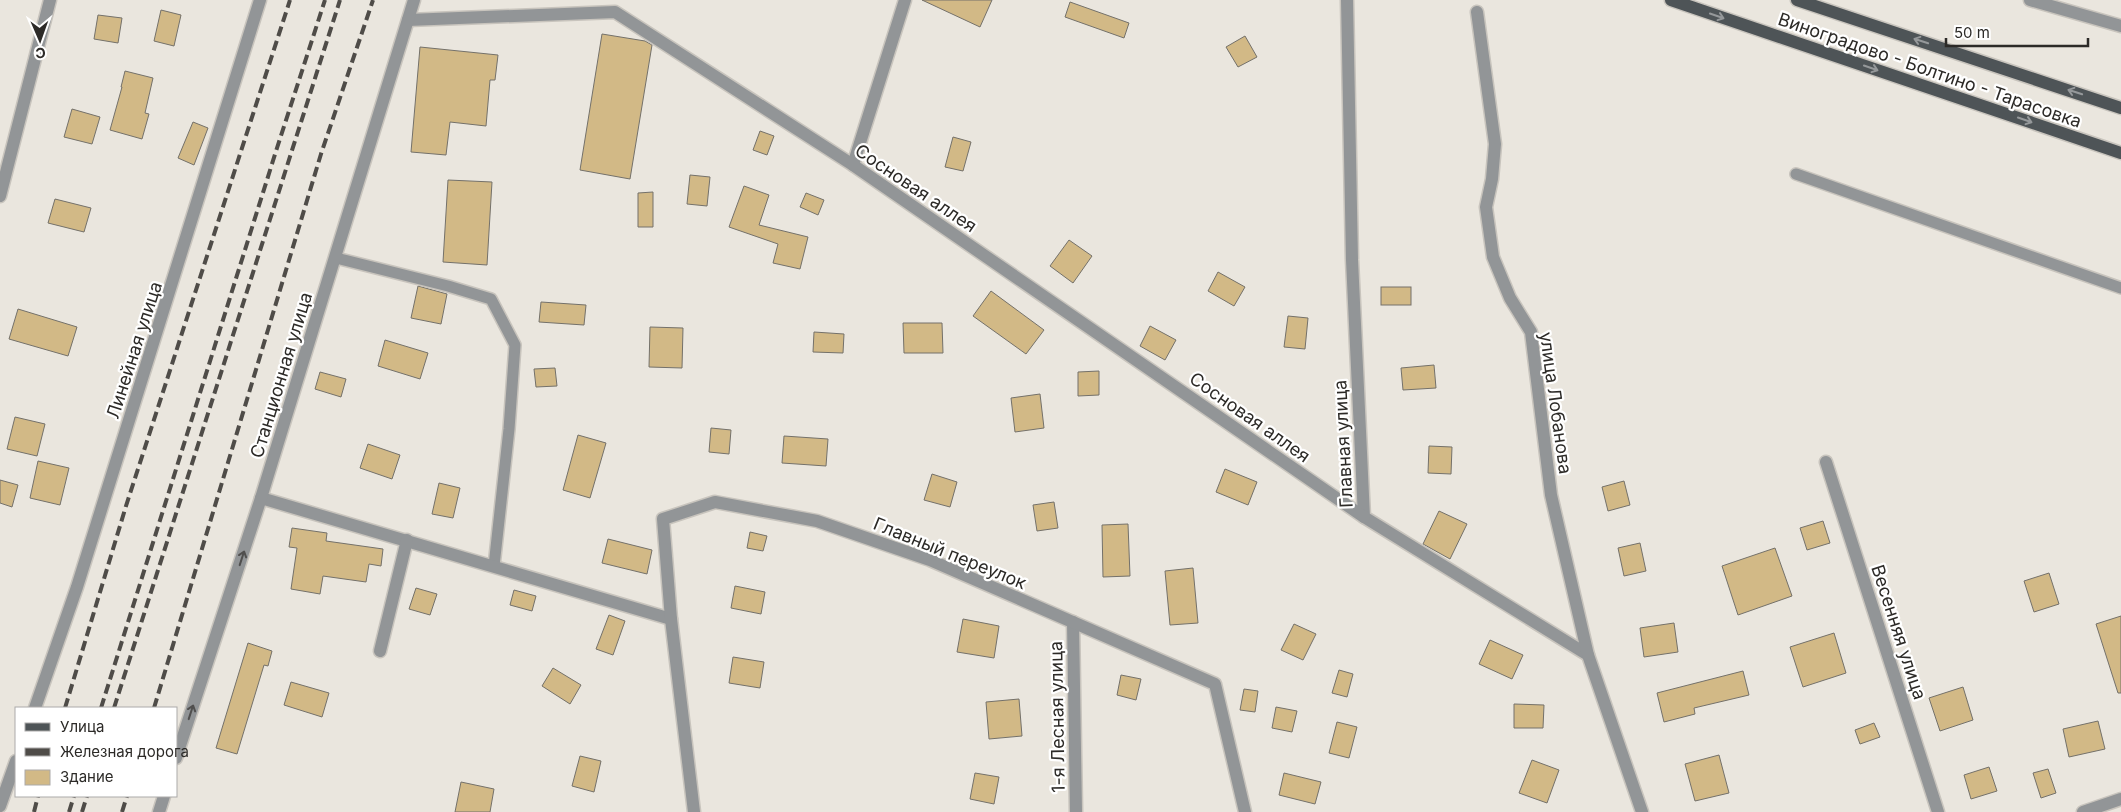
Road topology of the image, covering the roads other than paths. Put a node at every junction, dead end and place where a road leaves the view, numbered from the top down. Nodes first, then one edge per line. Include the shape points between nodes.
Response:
1 (50, 0) edge
2 (260, 0) edge
3 (414, 0) edge
4 (905, 0) edge
5 (1347, 0) edge
6 (1671, 0) edge
7 (1797, 0) edge
8 (2030, 0) edge
9 (1477, 12) dead end
10 (408, 20) junction
11 (2121, 26) edge
12 (2121, 108) edge
13 (2121, 153) edge
14 (853, 165) junction
15 (1796, 174) dead end
16 (0, 196) edge
17 (336, 258) junction
18 (2121, 288) edge
19 (1826, 462) dead end
20 (261, 498) junction
21 (1364, 517) junction
22 (407, 540) junction
23 (494, 566) junction
24 (671, 619) junction
25 (1073, 622) junction
26 (380, 651) dead end
27 (1588, 655) junction
28 (36, 707) edge
29 (178, 752) edge
30 (15, 764) edge
31 (164, 797) edge
32 (2121, 799) edge
33 (0, 806) edge
34 (159, 812) edge
35 (694, 812) edge
36 (1076, 812) edge
37 (1245, 812) edge
38 (1642, 812) edge
39 (1938, 812) edge
40 (2083, 812) edge

1 - 16 street
2 - 28 street, Линейная улица via 77,588
3 - 10 street, Станционная улица
4 - 14 street
5 - 21 street, Главная улица via 1352,260
6 -> 13 main road, Виноградово - Болтино - Тарасовка
12 -> 7 main road, Виноградово - Болтино - Тарасовка
8 - 11 street
9 - 27 street, улица Лобанова via 1495,144 1486,207 1493,257 1510,298 1530,332 1551,495
10 - 14 street, Сосновая аллея via 615,12
10 - 17 street, Станционная улица
14 - 21 street, Сосновая аллея
15 - 18 lane
17 - 20 street, Станционная улица
17 - 23 lane via 491,299 514,345 509,428
19 - 39 street, Весенняя улица
20 - 22 street
29 -> 20 street, Станционная улица
21 - 27 street, Главная улица
22 - 23 street
22 - 26 street
23 - 24 street
24 - 25 street, Главный переулок via 663,519 715,502 817,521 930,560
24 - 35 street
25 - 36 street, 1-я Лесная улица
25 - 37 street, Главный переулок via 1215,684
27 - 38 street
30 - 33 street
31 - 34 street
32 - 40 street

